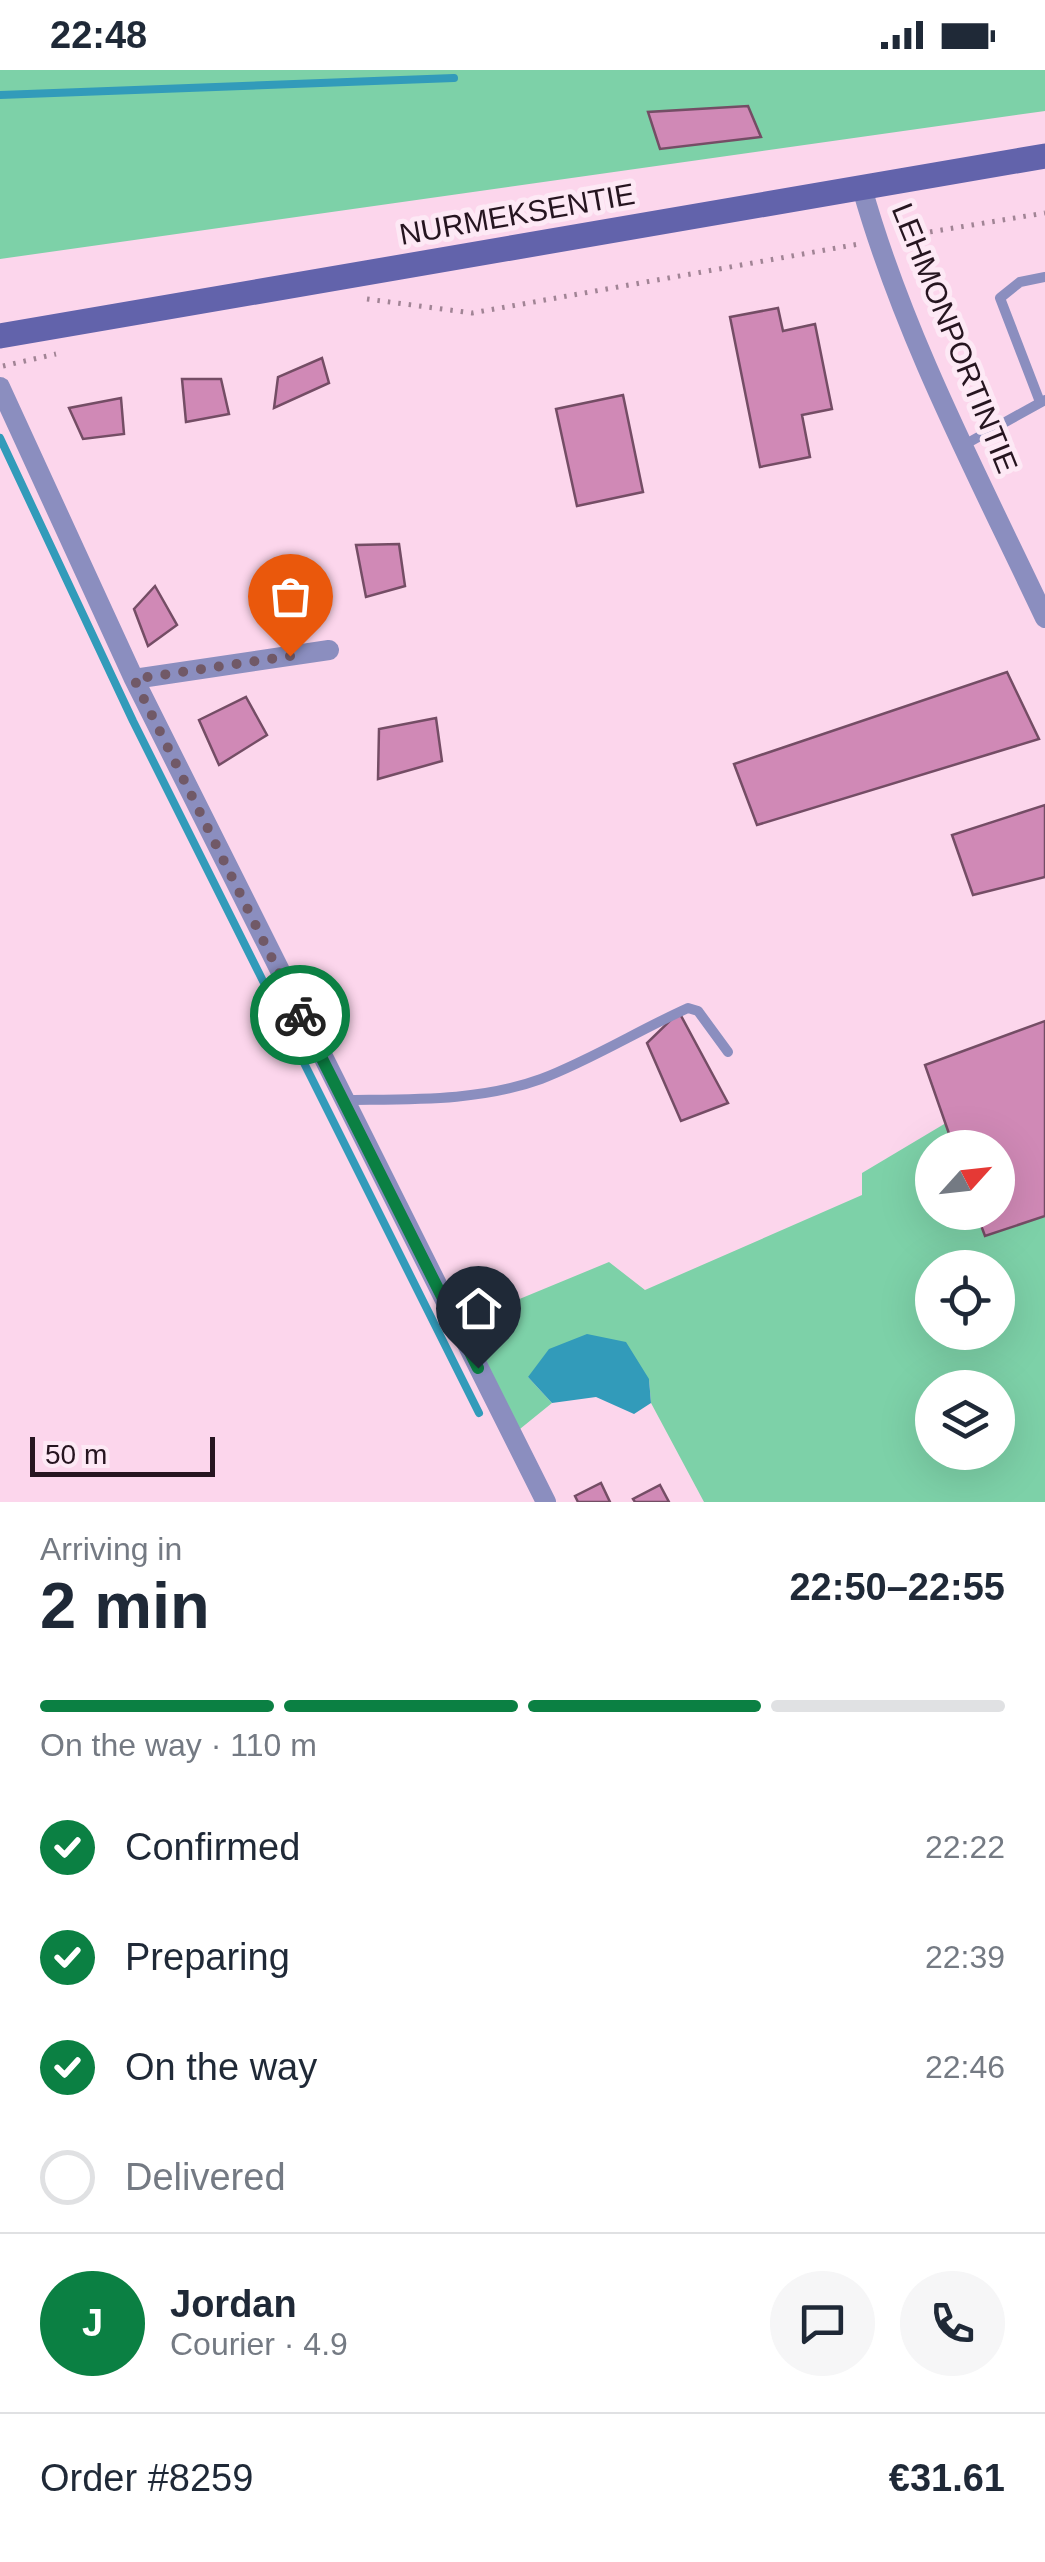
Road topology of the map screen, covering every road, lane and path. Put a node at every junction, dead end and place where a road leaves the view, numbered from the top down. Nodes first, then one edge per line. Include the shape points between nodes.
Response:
1 (1045, 156) edge
2 (862, 188) junction
3 (1045, 213) edge
4 (908, 236) dead end
5 (844, 247) dead end
6 (1045, 277) edge
7 (366, 299) dead end
8 (0, 336) edge
9 (74, 350) dead end
10 (0, 366) edge
11 (0, 387) edge
12 (1042, 401) edge
13 (964, 445) junction
14 (1045, 618) edge
15 (329, 650) dead end
16 (134, 679) junction
17 (728, 1052) dead end
18 (342, 1100) junction
19 (546, 1502) edge

1 - 2 street, NURMEKSENTIE
2 - 8 street, NURMEKSENTIE
2 - 13 street, LEHMONPORTINTIE via 877,241
3 - 4 path
5 - 7 path via 472,313
6 - 12 lane via 1020,282 1000,298
9 - 10 path
11 - 16 street
12 - 13 lane
13 - 14 street, LEHMONPORTINTIE
15 - 16 street
16 - 18 street
17 - 18 lane via 698,1011 688,1008 543,1078 500,1090 453,1098
18 - 19 street

